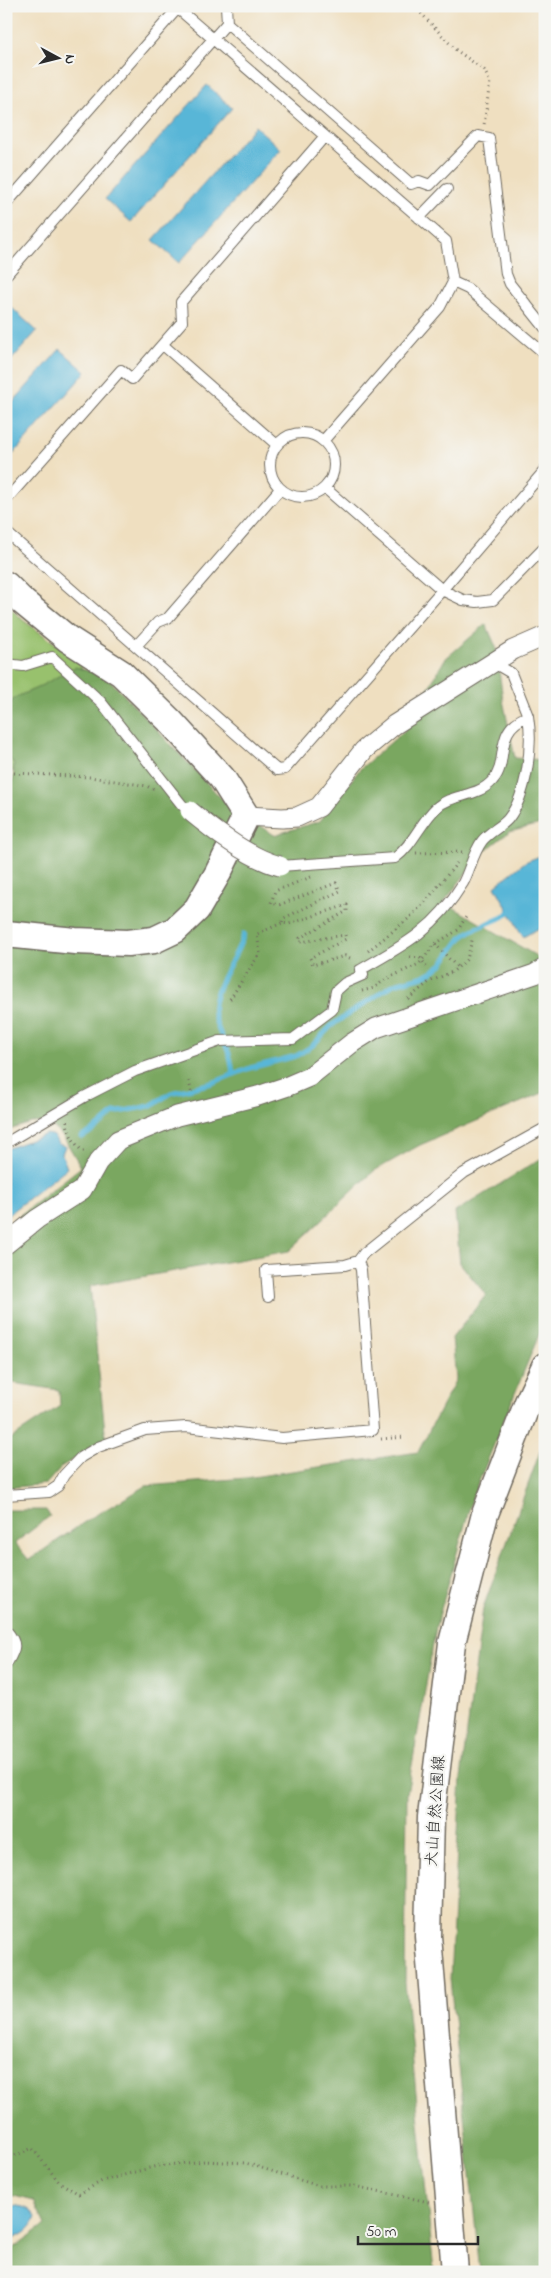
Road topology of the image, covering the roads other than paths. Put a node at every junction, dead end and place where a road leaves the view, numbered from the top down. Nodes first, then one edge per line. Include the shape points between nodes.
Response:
1 (226, 6) edge
2 (176, 7) edge
3 (227, 23) junction
4 (214, 40) junction
5 (325, 136) junction
6 (447, 189) dead end
7 (6, 204) edge
8 (419, 218) junction
9 (6, 275) edge
10 (453, 282) junction
11 (545, 328) edge
12 (163, 345) junction
13 (545, 354) edge
14 (323, 441) junction
15 (276, 445) junction
16 (545, 470) edge
17 (325, 488) junction
18 (280, 489) junction
19 (6, 500) edge
20 (6, 532) edge
21 (545, 547) edge
22 (6, 585) edge
23 (442, 590) junction
24 (545, 636) edge
25 (136, 646) junction
26 (495, 660) junction
27 (6, 664) edge
28 (528, 716) junction
29 (190, 811) joint
30 (246, 816) junction
31 (280, 866) joint
32 (6, 934) edge
33 (545, 968) edge
34 (545, 1128) edge
35 (6, 1143) edge
36 (6, 1244) edge
37 (358, 1261) junction
38 (268, 1297) dead end
39 (545, 1366) edge
40 (6, 1495) edge
41 (6, 1630) edge
42 (6, 1665) edge
43 (455, 2272) edge

1 - 3 lane
2 - 4 lane
2 - 7 lane
3 - 4 lane
3 - 11 lane via 410,184 419,181 430,185 478,136 489,138 506,274 510,284
4 - 5 lane
4 - 9 lane
5 - 8 lane
5 - 12 lane via 181,302 182,322
6 - 8 lane
8 - 10 lane via 446,242
10 - 13 lane via 468,289
10 - 14 lane via 440,307
12 - 15 lane
12 - 19 lane via 132,379 121,370
14 - 15 lane via 308,433 298,433 287,436
14 - 17 lane via 334,461 334,471
15 - 18 lane via 269,469
16 - 23 lane
17 - 18 lane via 306,497 294,497
17 - 23 lane
18 - 25 lane via 168,618 158,622
20 - 25 lane
21 - 23 lane via 493,600 463,600
22 - 30 main road via 68,639 121,673 222,778
23 - 25 lane via 285,769 276,770
24 - 26 street
26 - 28 lane via 511,673
26 - 30 street via 394,725 364,750 319,807 297,817
27 - 29 lane via 23,666 52,657 101,702
28 - 31 lane via 505,737 494,779 483,788 448,800 436,808 404,852 394,858
28 - 35 lane via 528,759 522,795 514,810 482,841 463,882 438,916 404,945 358,968 363,975 336,991 332,1010 293,1040 220,1041 135,1071
29 - 31 street, bridge via 267,863
30 - 32 main road via 197,909 174,930 154,940 128,943
33 - 36 street via 376,1028 309,1077 288,1086 177,1116 118,1140 98,1162 82,1190
34 - 37 lane via 464,1173
37 - 38 lane via 345,1265 266,1270
37 - 40 lane via 373,1430 282,1438 186,1427 146,1430 98,1447 82,1457 49,1492
39 - 43 main road, 犬山自然公園線 via 485,1514 452,1643 430,1817 428,1936
41 - 42 lane via 15,1645

